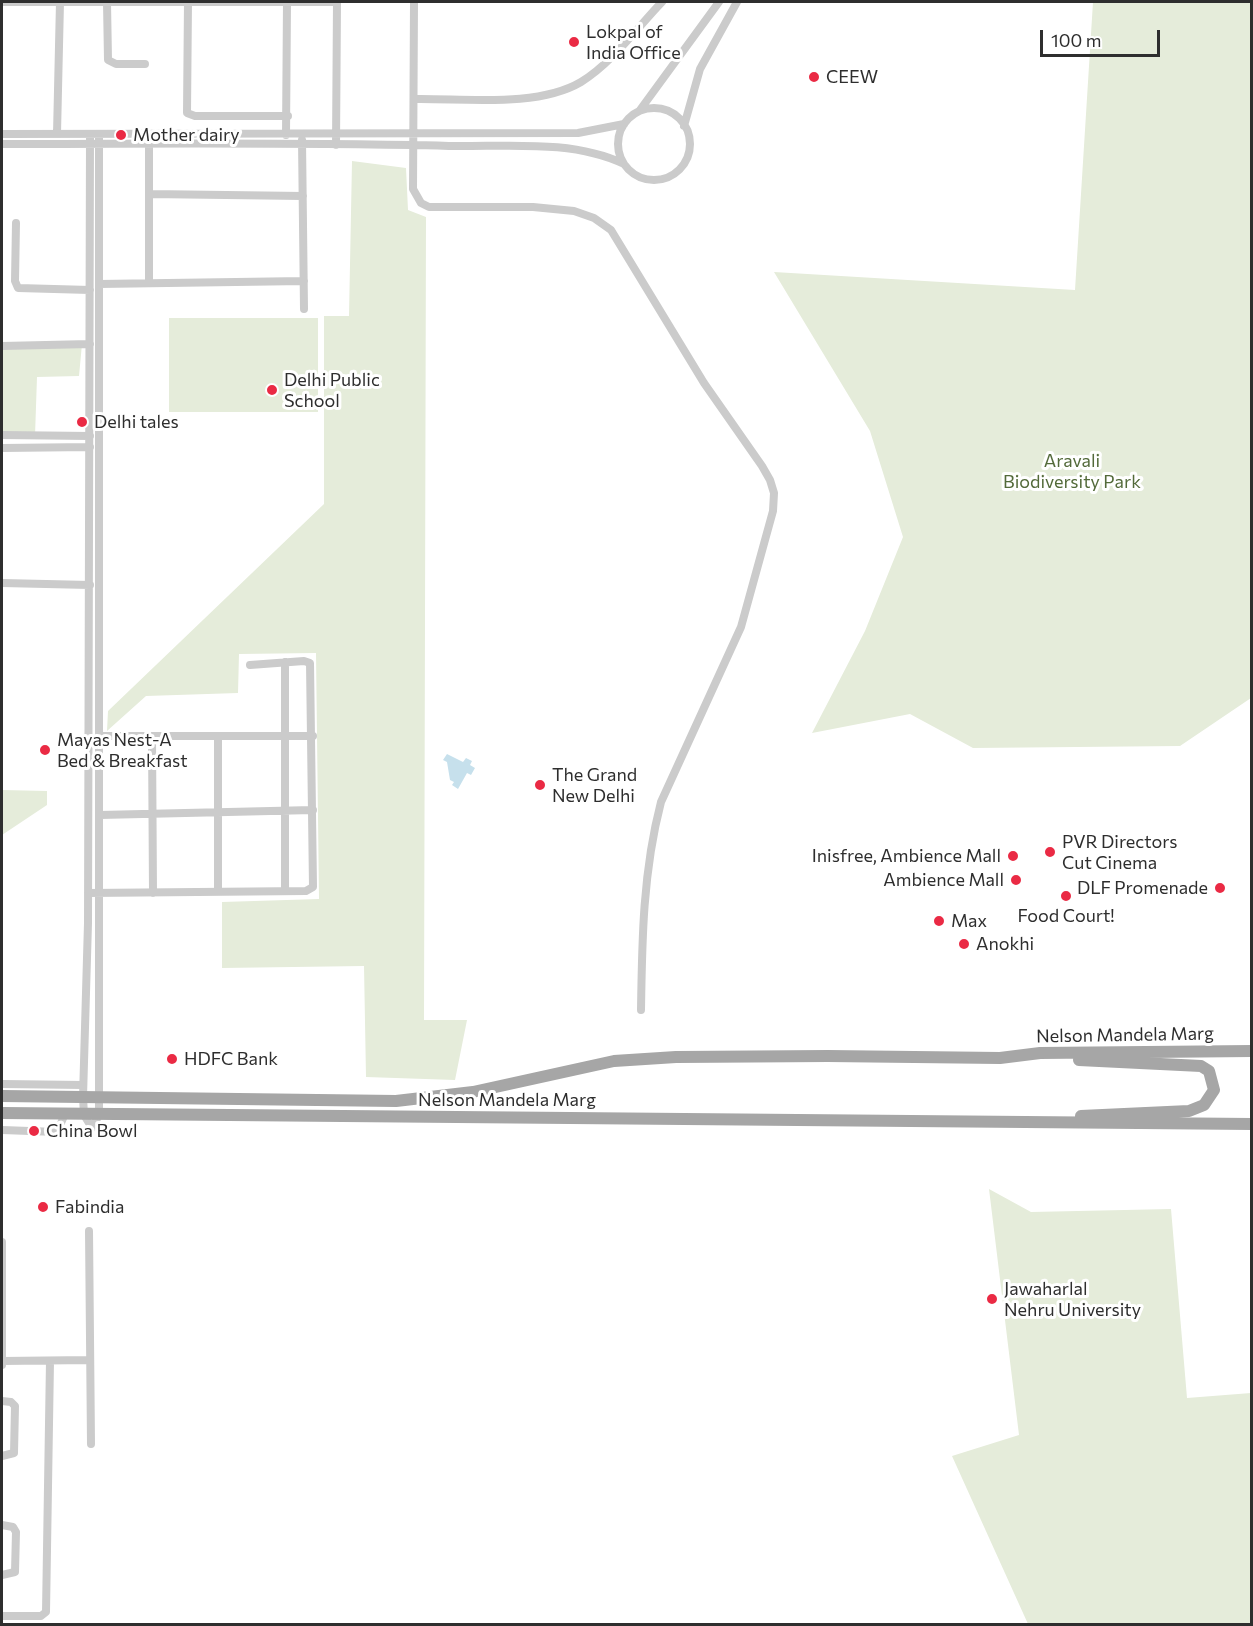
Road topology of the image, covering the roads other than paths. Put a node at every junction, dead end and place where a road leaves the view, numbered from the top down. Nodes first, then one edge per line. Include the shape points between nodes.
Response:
1 (6, 2) edge
2 (60, 2) edge
3 (107, 2) edge
4 (140, 2) edge
5 (188, 2) edge
6 (198, 2) edge
7 (287, 2) edge
8 (337, 2) edge
9 (414, 2) edge
10 (662, 2) edge
11 (719, 2) edge
12 (737, 2) edge
13 (145, 64) dead end
14 (414, 99) junction
15 (639, 111) junction
16 (288, 116) junction
17 (624, 124) junction
18 (684, 126) junction
19 (414, 133) junction
20 (2, 134) edge
21 (336, 134) junction
22 (57, 135) junction
23 (90, 135) junction
24 (99, 135) junction
25 (149, 135) junction
26 (286, 135) junction
27 (301, 135) junction
28 (2, 144) edge
29 (90, 144) junction
30 (99, 144) junction
31 (149, 145) junction
32 (302, 145) junction
33 (336, 145) junction
34 (414, 145) junction
35 (624, 164) junction
36 (149, 194) junction
37 (303, 196) junction
38 (16, 223) dead end
39 (304, 281) junction
40 (99, 284) junction
41 (150, 284) junction
42 (90, 290) junction
43 (304, 309) dead end
44 (90, 344) junction
45 (2, 346) edge
46 (2, 435) edge
47 (90, 436) junction
48 (90, 447) junction
49 (2, 448) edge
50 (2, 583) edge
51 (90, 585) junction
52 (285, 662) junction
53 (250, 665) dead end
54 (100, 736) junction
55 (152, 736) junction
56 (218, 736) junction
57 (286, 736) junction
58 (313, 736) junction
59 (100, 782) junction
60 (88, 785) junction
61 (313, 810) junction
62 (285, 811) junction
63 (218, 812) junction
64 (100, 814) junction
65 (152, 814) junction
66 (285, 891) junction
67 (218, 892) junction
68 (88, 893) junction
69 (101, 893) junction
70 (153, 893) junction
71 (641, 1010) dead end
72 (1251, 1051) edge
73 (1000, 1058) junction
74 (2, 1084) edge
75 (83, 1091) junction
76 (2, 1096) edge
77 (99, 1098) junction
78 (2, 1113) edge
79 (65, 1114) junction
80 (84, 1115) junction
81 (99, 1115) junction
82 (1012, 1120) junction
83 (1251, 1124) edge
84 (2, 1130) edge
85 (89, 1231) dead end
86 (2, 1242) edge
87 (90, 1360) junction
88 (50, 1361) junction
89 (2, 1363) edge
90 (2, 1401) edge
91 (91, 1444) dead end
92 (2, 1456) edge
93 (2, 1525) edge
94 (2, 1575) edge
95 (2, 1616) edge

1 - 2 street
2 - 3 street
2 - 22 street
3 - 4 street
3 - 13 street via 108,60 116,64
4 - 5 street
5 - 6 street
5 - 16 street via 187,113 195,117
6 - 7 street
7 - 8 street
7 - 16 street
8 - 21 street
9 - 14 street
10 - 14 street via 594,73 559,93 532,98
11 - 15 street
12 - 18 street via 700,69
14 - 19 street
15 - 17 street
15 - 18 street via 664,110
16 - 26 street
17 - 19 street via 578,132
17 - 35 street via 618,142
18 - 35 street via 689,140 687,156 672,175 644,178
19 - 21 street
19 - 34 street
20 - 22 street
21 - 27 street
21 - 33 street
22 - 23 street
23 - 24 street
23 - 29 street
24 - 25 street
24 - 30 street
25 - 26 street
25 - 31 street
26 - 27 street
27 - 32 street
28 - 29 street
29 - 30 street
29 - 42 street
30 - 31 street
30 - 40 street
31 - 32 street
31 - 36 street
32 - 33 street
32 - 37 street
33 - 34 street
34 - 35 street via 568,149 598,153
34 - 71 street via 413,189 421,203 429,207 574,211 612,230 704,383 762,466 774,493 766,544 741,627 661,802 653,831 644,894
36 - 37 street
36 - 41 street
37 - 39 street
38 - 42 street via 18,288
39 - 41 street
39 - 43 street
40 - 41 street
40 - 54 street
42 - 44 street
44 - 45 street
44 - 47 street
46 - 47 street
47 - 48 street
48 - 49 street
48 - 51 street
50 - 51 street
51 - 60 street
52 - 53 street
52 - 57 street
52 - 58 street via 310,663
54 - 55 street
54 - 59 street
55 - 56 street
55 - 65 street
56 - 57 street
56 - 63 street
57 - 58 street
57 - 62 street
58 - 61 street
59 - 60 street
59 - 64 street
60 - 68 street
61 - 62 street
61 - 66 street via 314,884 306,891
62 - 63 street
62 - 66 street
63 - 65 street
63 - 67 street
64 - 65 street
64 - 69 street
65 - 70 street
66 - 67 street
67 - 70 street
68 - 69 street
68 - 75 street
69 - 70 street
69 - 77 street
72 - 73 main road, Nelson Mandela Marg via 1040,1053
73 - 77 main road, Nelson Mandela Marg via 676,1057 614,1061 472,1092 396,1101
73 - 82 main road, Nelson Mandela Marg via 1190,1064 1209,1071 1213,1078 1210,1099 1189,1111
74 - 75 street
75 - 76 main road, Nelson Mandela Marg
75 - 77 main road, Nelson Mandela Marg
75 - 80 street
77 - 81 street
78 - 79 main road, Nelson Mandela Marg
79 - 80 main road, Nelson Mandela Marg
79 - 84 street via 57,1132
80 - 81 main road, Nelson Mandela Marg
81 - 82 main road, Nelson Mandela Marg
82 - 83 main road, Nelson Mandela Marg
85 - 87 street
86 - 89 street
87 - 88 street
87 - 91 street
88 - 89 street
88 - 95 street via 46,1612 41,1616
90 - 92 street via 15,1406 14,1453
93 - 94 street via 13,1527 16,1532 15,1572

